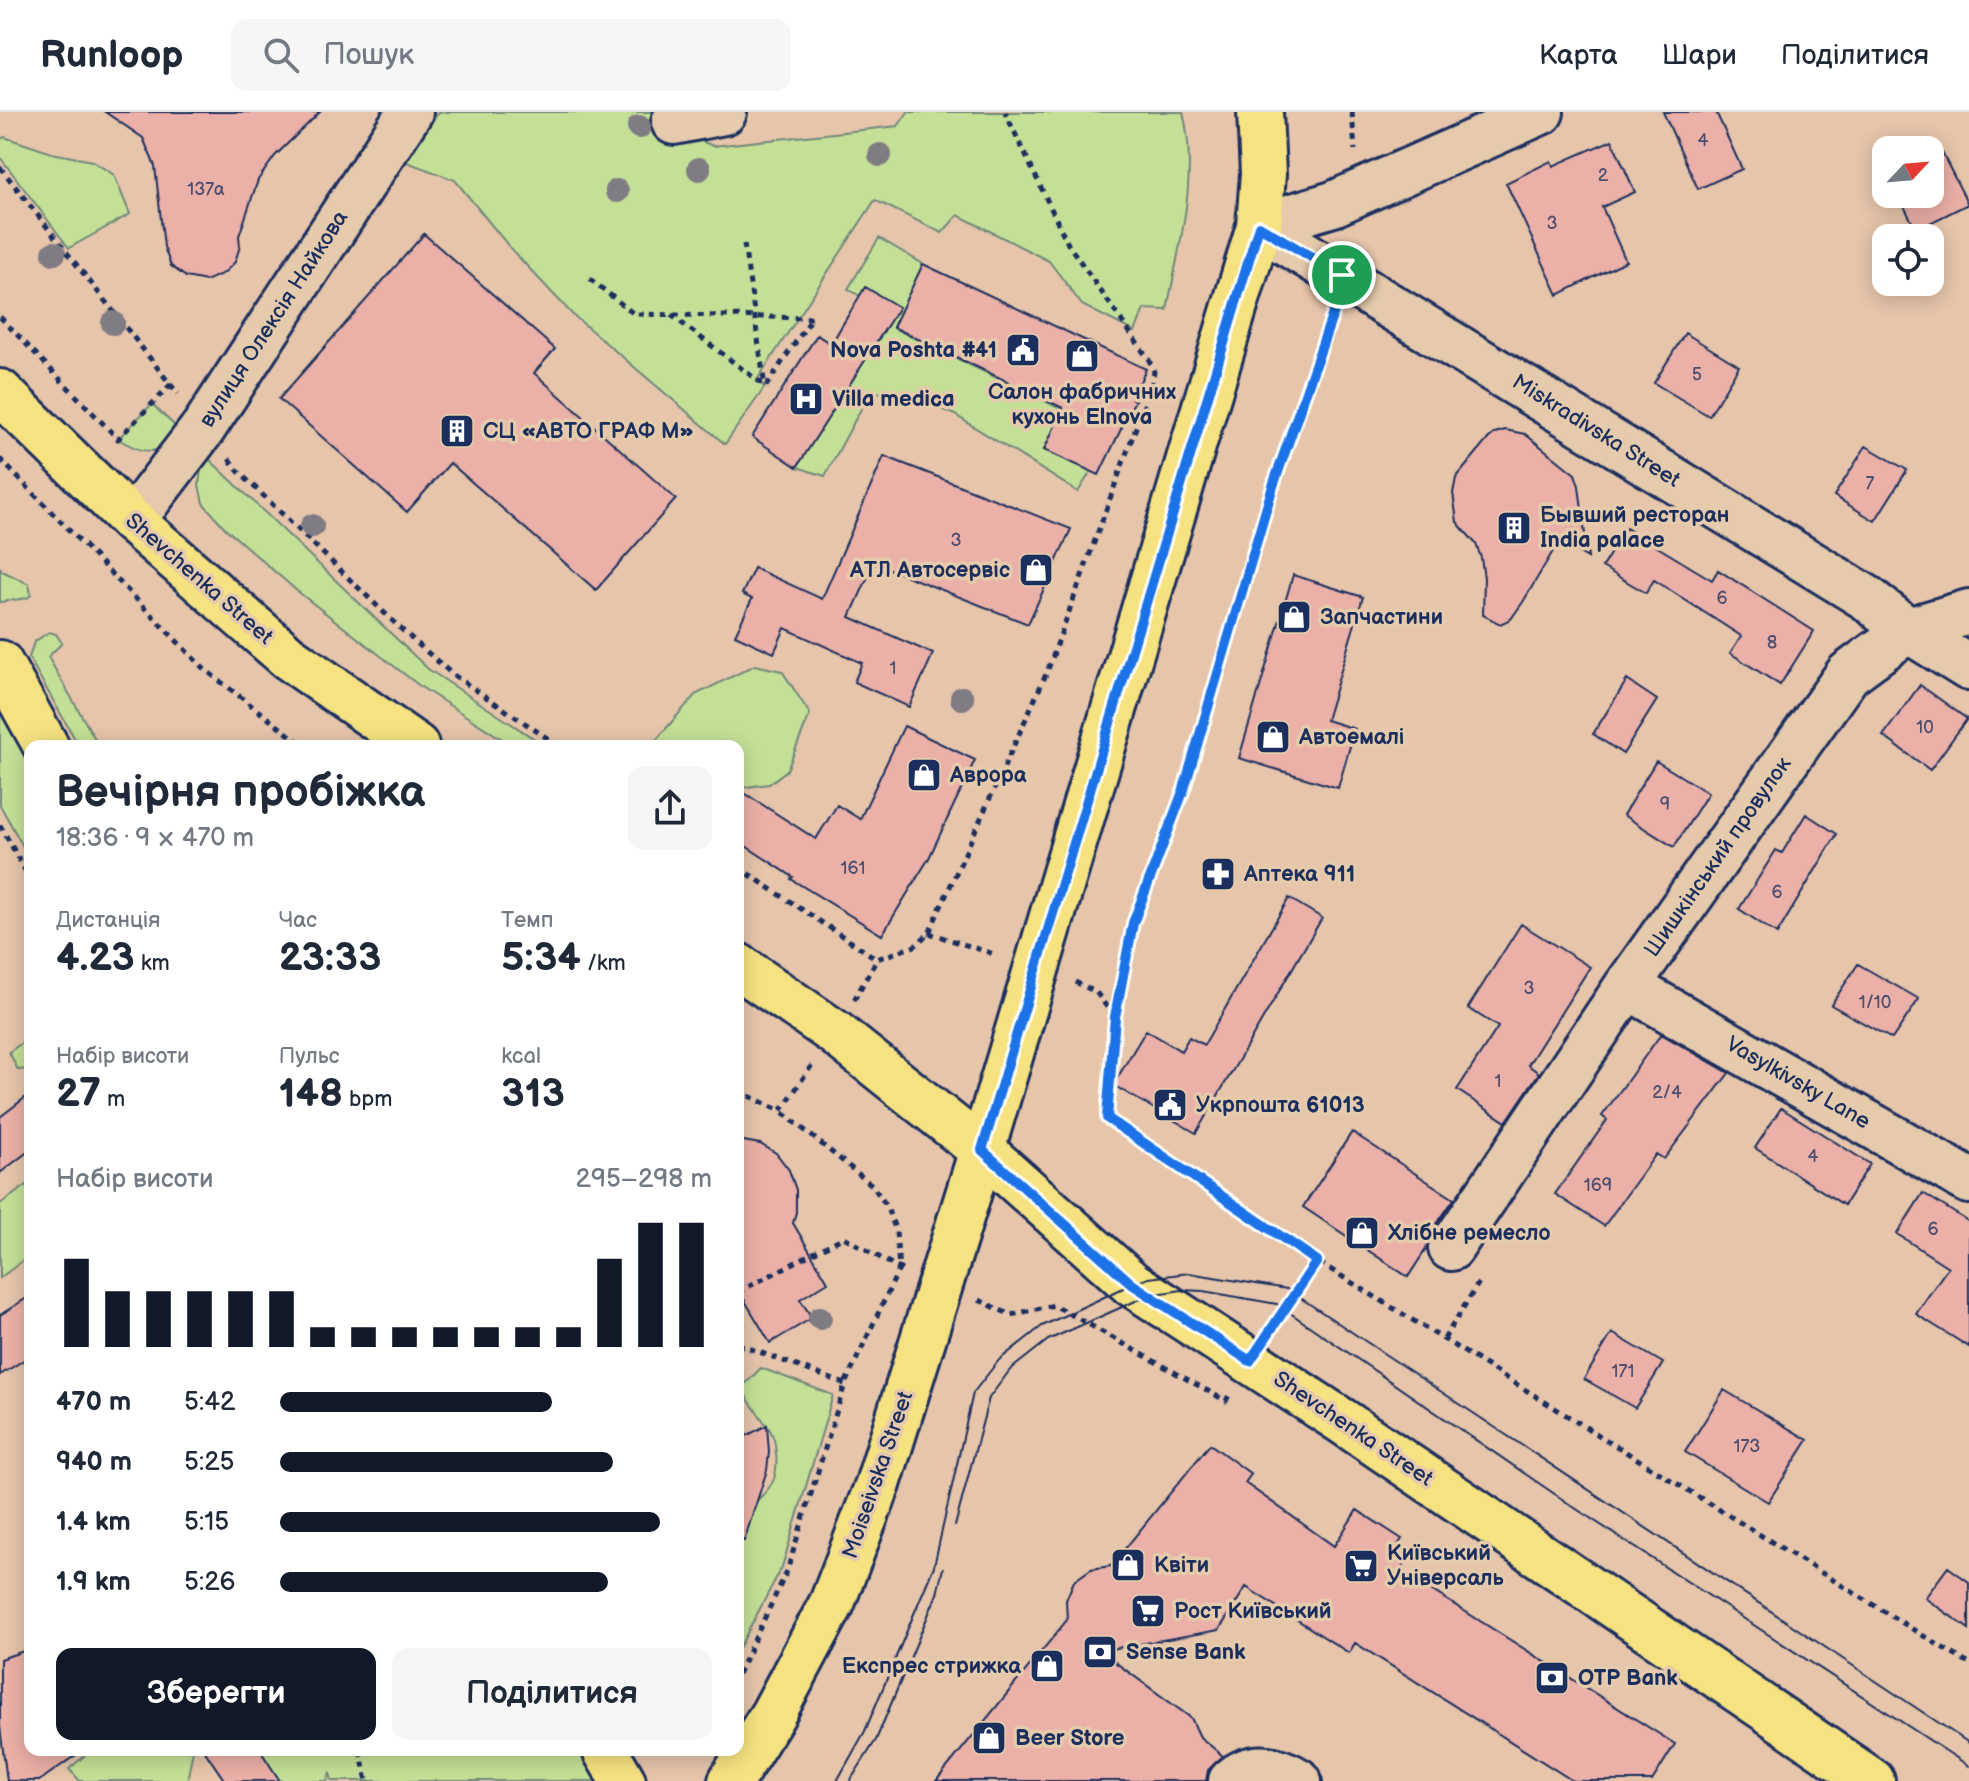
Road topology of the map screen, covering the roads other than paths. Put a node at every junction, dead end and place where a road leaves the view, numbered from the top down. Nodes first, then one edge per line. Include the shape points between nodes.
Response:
1 (410, 112) edge
2 (724, 112) edge
3 (1260, 112) edge
4 (1541, 112) edge
5 (674, 122) dead end
6 (1259, 226) junction
7 (0, 392) edge
8 (132, 521) junction
9 (1969, 612) edge
10 (1908, 630) junction
11 (0, 663) edge
12 (1969, 668) edge
13 (43, 740) edge
14 (407, 740) edge
15 (744, 970) edge
16 (1627, 986) junction
17 (982, 1150) junction
18 (1969, 1181) edge
19 (1451, 1248) dead end
20 (608, 1756) edge
21 (623, 1781) edge
22 (731, 1781) edge
23 (1231, 1781) edge
24 (1299, 1781) edge
25 (1872, 1781) edge

1 - 8 street, вулиця Олексія Найкова via 204,427
2 - 5 street
3 - 6 main road, Moiseivska Street
4 - 6 street via 1333,204
6 - 10 street, Miskradivska Street via 1867,598
6 - 17 main road, Moiseivska Street
7 - 8 main road, Shevchenka Street
8 - 14 main road, Shevchenka Street via 288,657
9 - 10 street, Шишкінський провулок
10 - 12 street, Miskradivska Street
10 - 16 street, Шишкінський провулок via 1848,674
11 - 13 main road
15 - 17 main road, Shevchenka Street via 834,1032
16 - 18 street, Vasylkivsky Lane
16 - 19 street, Шишкінський провулок
17 - 22 main road, Moiseivska Street via 878,1484 832,1603
17 - 25 main road, Shevchenka Street via 1132,1284
20 - 21 main road
23 - 24 street via 1260,1768

